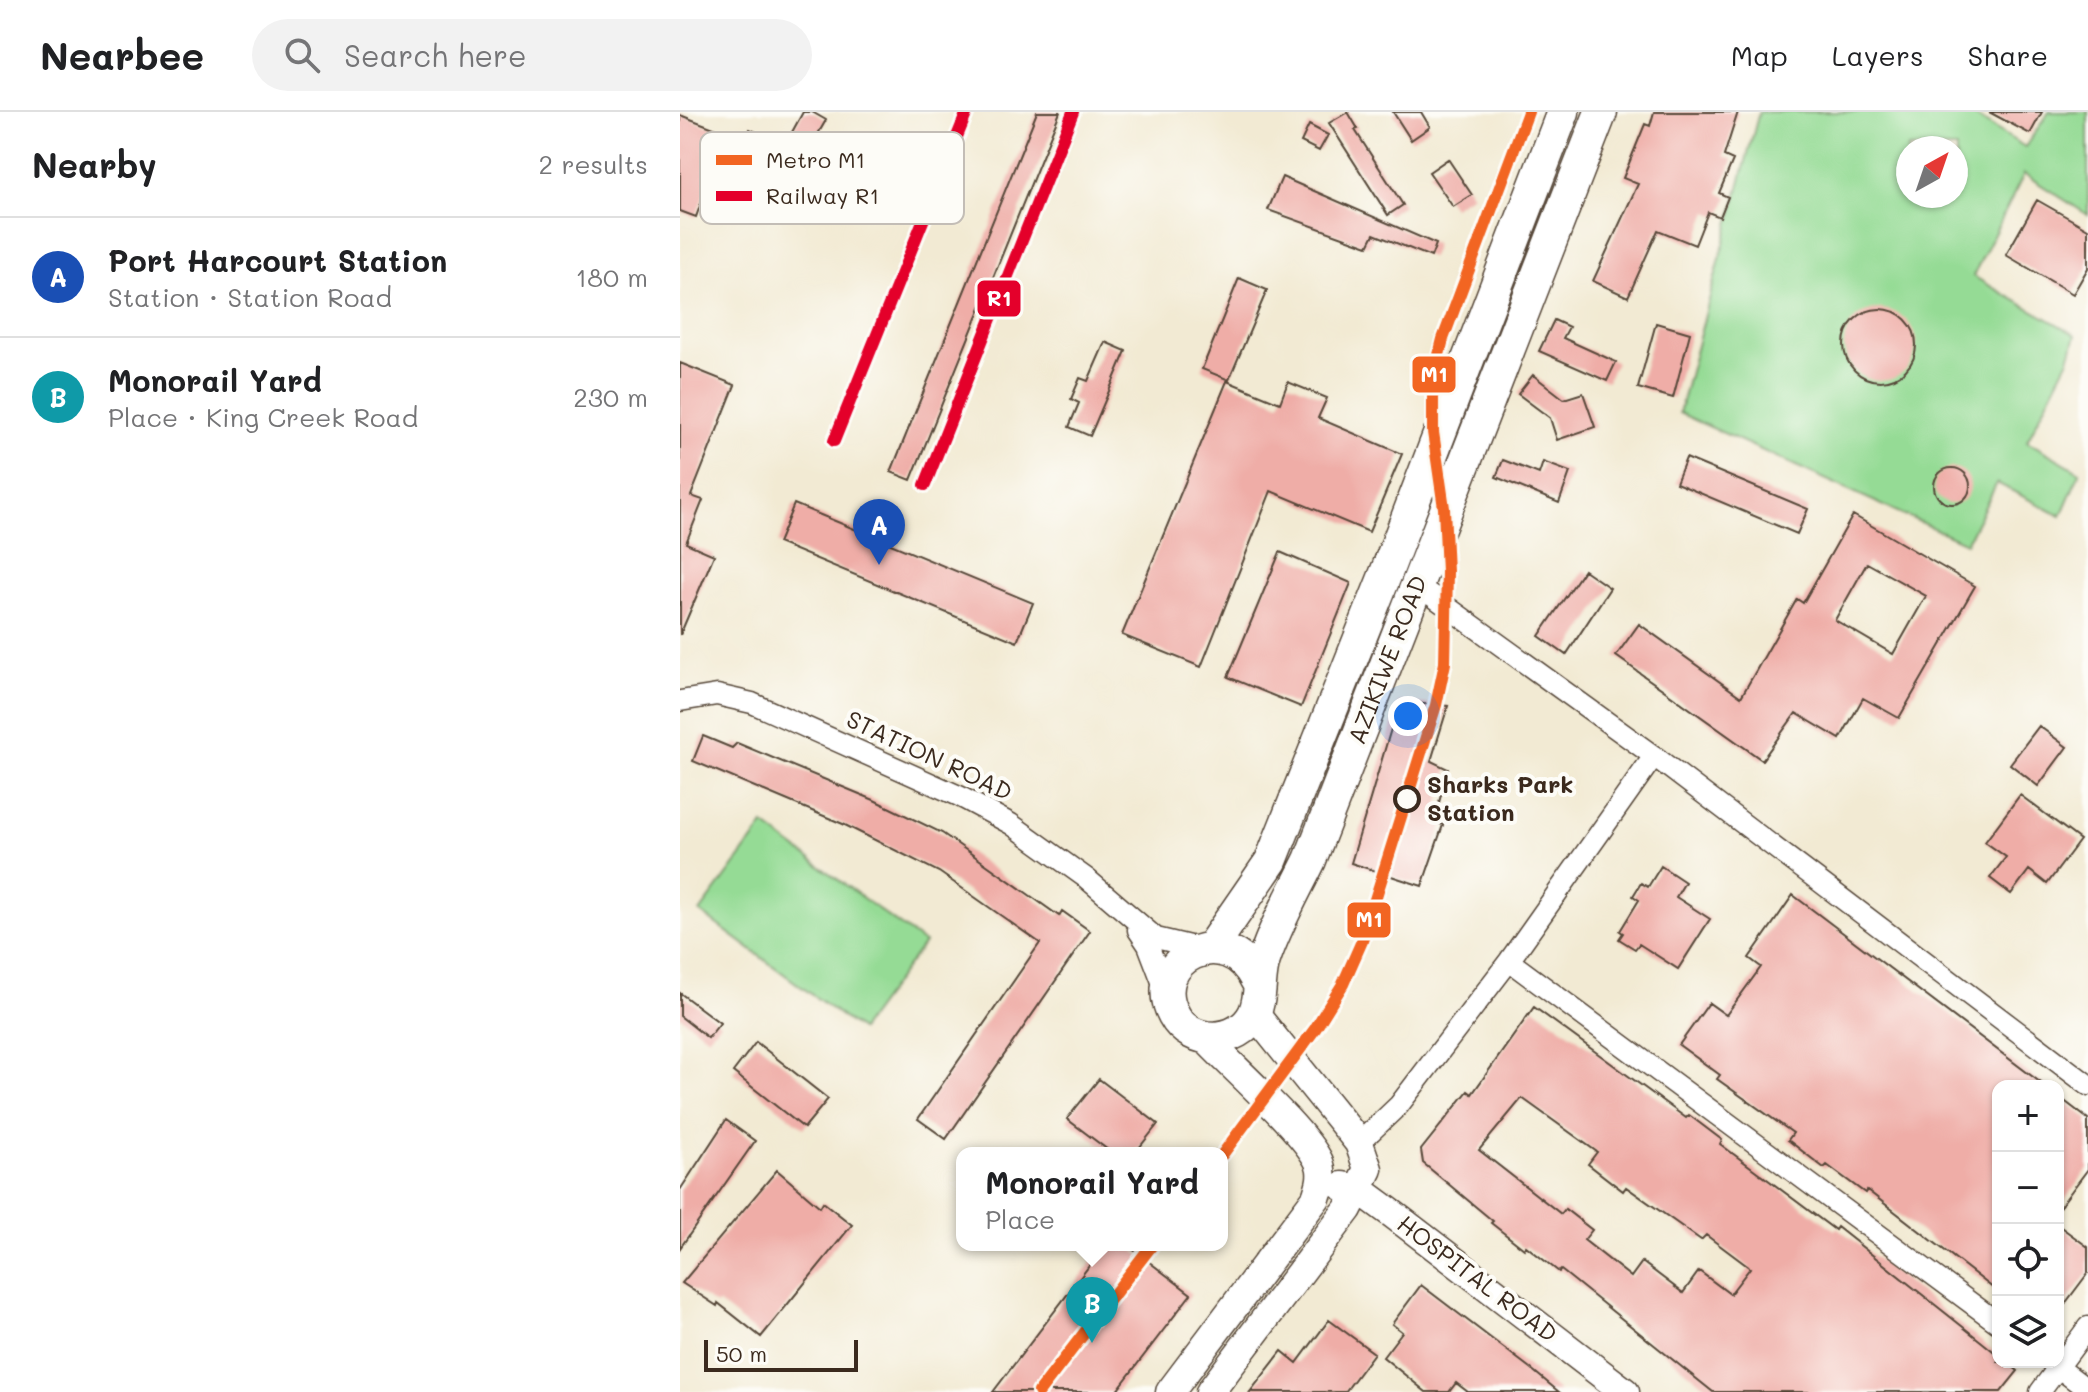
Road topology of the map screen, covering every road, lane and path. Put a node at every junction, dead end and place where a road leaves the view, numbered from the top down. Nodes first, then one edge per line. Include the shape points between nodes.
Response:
1 (1563, 112) edge
2 (1601, 112) edge
3 (1417, 585) junction
4 (680, 701) edge
5 (1654, 756) junction
6 (1131, 920) junction
7 (1206, 948) junction
8 (1509, 961) junction
9 (1257, 981) junction
10 (1168, 998) junction
11 (1254, 1013) junction
12 (1205, 1038) junction
13 (2088, 1085) edge
14 (1359, 1143) junction
15 (1322, 1181) junction
16 (1360, 1190) junction
17 (1992, 1319) edge
18 (2088, 1327) edge
19 (2064, 1354) edge
20 (2052, 1368) edge
21 (2058, 1368) edge
22 (2088, 1390) edge
23 (1170, 1392) edge
24 (1210, 1392) edge
25 (1625, 1392) edge
26 (2040, 1392) edge

1 - 7 main road, AZIKIWE ROAD via 1271,861
2 - 3 main road, AZIKIWE ROAD
3 - 5 street
3 - 9 main road, AZIKIWE ROAD
4 - 6 street, STATION ROAD via 717,695 752,703 959,796 1086,878
5 - 8 street
5 - 13 street
6 - 7 street, STATION ROAD via 1156,938
6 - 10 street, STATION ROAD via 1148,945
7 - 9 main road via 1240,956
7 - 10 main road via 1176,966
8 - 14 street via 1399,1105
8 - 17 street
9 - 11 main road
10 - 12 main road via 1174,1017 1187,1031
11 - 12 main road via 1239,1031
11 - 14 street
12 - 15 street via 1300,1136 1319,1162
14 - 16 street via 1368,1169
15 - 16 street, HOSPITAL ROAD
15 - 23 street via 1316,1198
16 - 24 street
16 - 25 street, HOSPITAL ROAD
18 - 19 street
20 - 26 street
21 - 22 street

